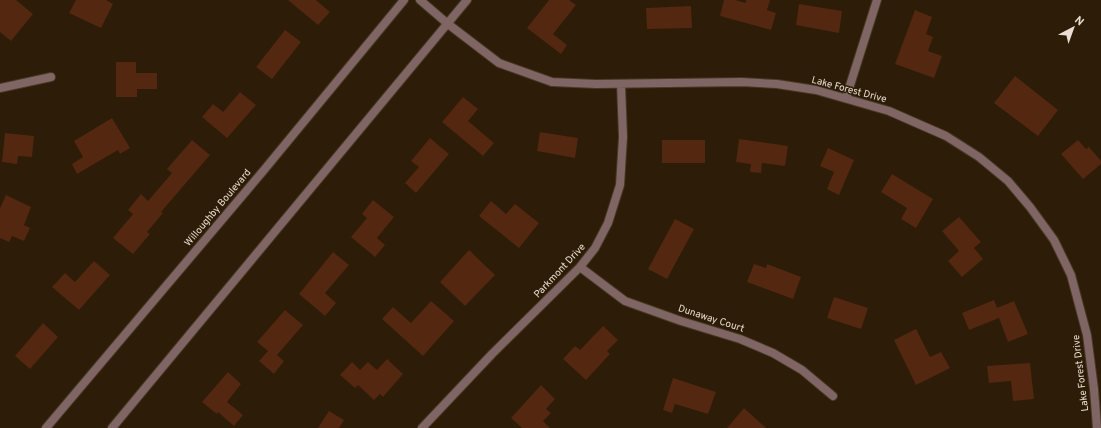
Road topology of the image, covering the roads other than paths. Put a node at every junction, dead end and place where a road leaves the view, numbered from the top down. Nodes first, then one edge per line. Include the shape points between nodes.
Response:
1 (404, 0) edge
2 (420, 0) edge
3 (467, 0) edge
4 (877, 0) edge
5 (448, 24) junction
6 (51, 76) dead end
7 (621, 84) junction
8 (0, 88) edge
9 (846, 98) junction
10 (580, 267) junction
11 (833, 396) dead end
12 (46, 428) edge
13 (112, 428) edge
14 (422, 428) edge
15 (1097, 428) edge

1 - 12 street, Willoughby Boulevard
2 - 5 street, Lake Forest Drive
3 - 5 street
4 - 9 street
5 - 7 street, Lake Forest Drive via 499,63 552,82
5 - 13 street
6 - 8 street
7 - 9 street, Lake Forest Drive via 777,84
7 - 10 street, Parkmont Drive via 623,137 620,185 608,223 595,248
9 - 15 street, Lake Forest Drive via 888,111 946,136 979,157 1008,181 1030,207 1054,240 1072,275 1087,335
10 - 11 street, Dunaway Court via 625,301 740,338 773,353 802,370
10 - 14 street, Parkmont Drive

